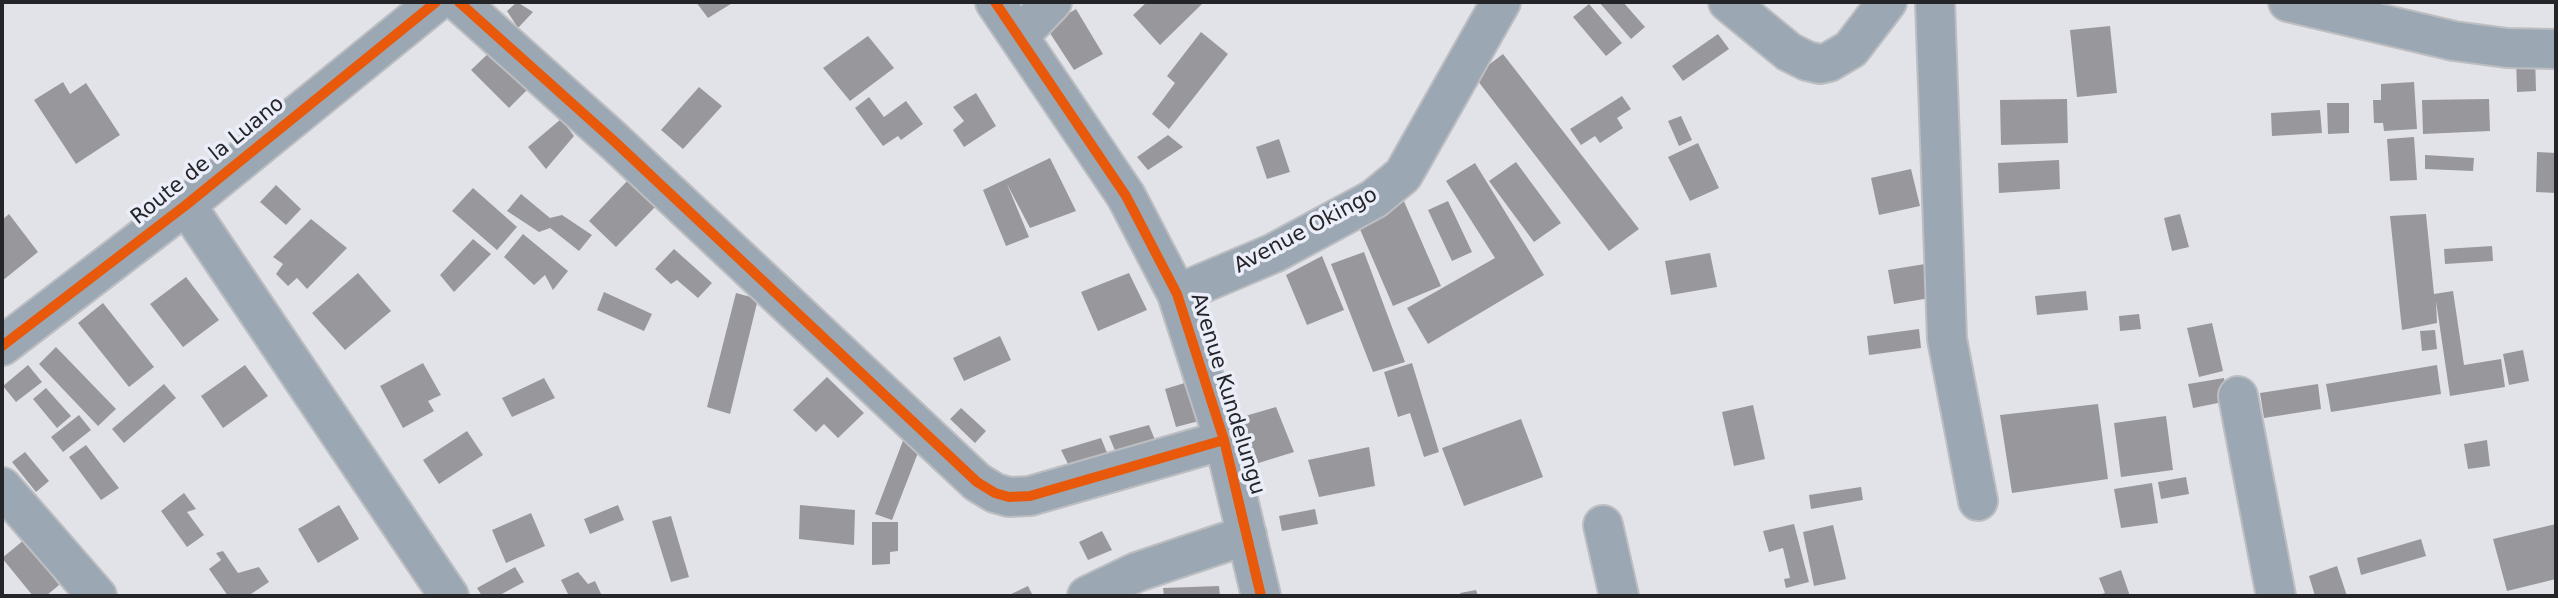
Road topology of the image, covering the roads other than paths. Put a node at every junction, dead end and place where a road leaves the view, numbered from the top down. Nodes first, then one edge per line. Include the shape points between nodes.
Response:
1 (436, 2) edge
2 (460, 2) edge
3 (995, 2) edge
4 (1052, 2) edge
5 (1501, 2) edge
6 (1728, 2) edge
7 (1887, 2) edge
8 (1935, 2) edge
9 (2288, 2) edge
10 (1019, 36) junction
11 (2556, 50) edge
12 (186, 205) junction
13 (1177, 294) junction
14 (2, 345) edge
15 (2238, 396) dead end
16 (1224, 440) junction
17 (2, 487) edge
18 (1978, 501) dead end
19 (1603, 525) dead end
20 (1247, 535) junction
21 (97, 596) edge
22 (449, 596) edge
23 (1087, 596) edge
24 (1261, 596) edge
25 (1619, 596) edge
26 (2277, 596) edge

1 - 12 street, Route de la Luano
2 - 16 street via 977,482 995,493 1030,496
3 - 10 street, Avenue Kundelungu
4 - 10 street
5 - 13 street, Avenue Okingo via 1403,175 1374,199 1274,253
6 - 7 street via 1789,52 1820,64 1851,49
8 - 18 street via 1947,339
9 - 11 street via 2454,41
10 - 13 street, Avenue Kundelungu via 1126,196
12 - 14 street, Route de la Luano
12 - 22 street
13 - 16 street, Avenue Kundelungu
15 - 26 street
16 - 20 street, Avenue Kundelungu
17 - 21 street
19 - 25 street
20 - 23 street via 1138,572
20 - 24 street, Avenue Kundelungu

